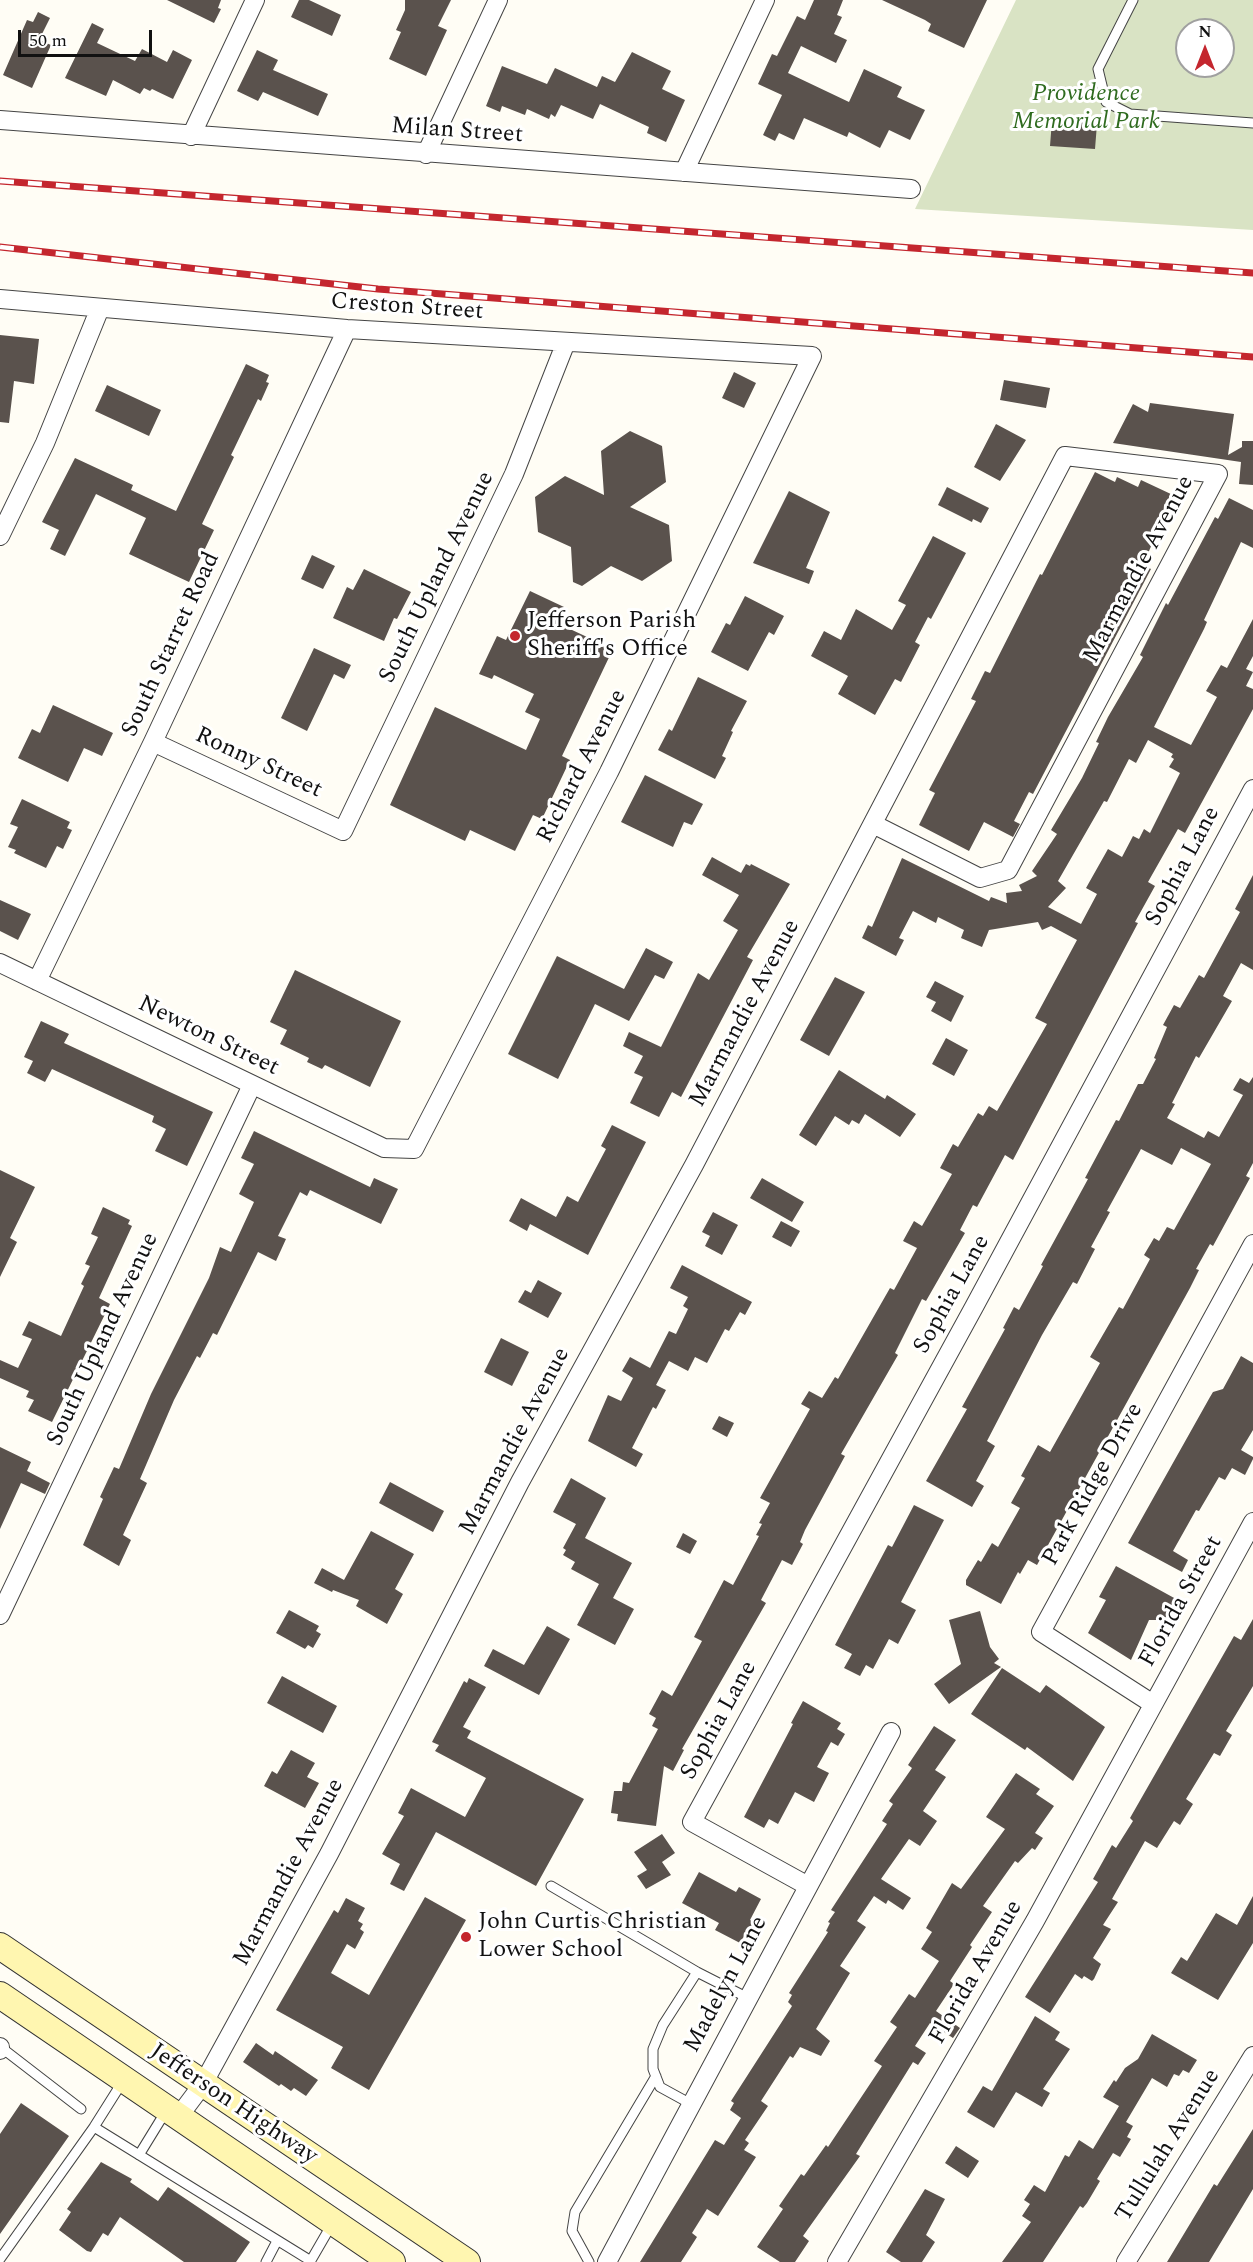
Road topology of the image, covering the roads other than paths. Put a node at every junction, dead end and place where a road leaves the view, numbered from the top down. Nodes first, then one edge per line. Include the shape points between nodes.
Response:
1 (255, 0) edge
2 (498, 0) edge
3 (765, 0) edge
4 (1132, 0) edge
5 (0, 120) edge
6 (1253, 123) edge
7 (191, 136) junction
8 (426, 154) junction
9 (684, 172) junction
10 (911, 189) dead end
11 (0, 299) edge
12 (100, 308) junction
13 (347, 329) junction
14 (566, 342) junction
15 (812, 356) joint
16 (0, 536) edge
17 (153, 742) junction
18 (1253, 789) edge
19 (873, 824) junction
20 (343, 831) joint
21 (0, 963) edge
22 (37, 981) junction
23 (252, 1085) junction
24 (396, 1149) joint
25 (1253, 1244) edge
26 (1253, 1522) edge
27 (0, 1615) edge
28 (1153, 1704) junction
29 (891, 1732) dead end
30 (551, 1886) dead end
31 (808, 1886) junction
32 (0, 1946) edge
33 (697, 1972) junction
34 (0, 1995) edge
35 (748, 1998) junction
36 (1, 2048) edge
37 (1253, 2056) edge
38 (656, 2076) junction
39 (124, 2079) junction
40 (203, 2085) junction
41 (691, 2104) junction
42 (81, 2109) dead end
43 (173, 2112) junction
44 (94, 2127) junction
45 (139, 2155) junction
46 (334, 2222) junction
47 (277, 2241) junction
48 (0, 2259) edge
49 (266, 2262) edge
50 (310, 2262) edge
51 (392, 2262) edge
52 (467, 2262) edge
53 (590, 2262) edge
54 (607, 2262) edge
55 (837, 2262) edge
56 (1126, 2262) edge

1 - 7 street
2 - 8 street
3 - 9 street
4 - 6 lane via 1098,69 1106,102 1130,114
5 - 7 street, Milan Street
7 - 8 street, Milan Street
8 - 9 street, Milan Street
9 - 10 street, Milan Street
11 - 12 street, Creston Street
12 - 13 street, Creston Street
12 - 16 street via 45,443
13 - 14 street, Creston Street
13 - 17 street, South Starret Road
14 - 15 street, Creston Street
14 - 20 street, South Upland Avenue via 514,474
15 - 24 street, Richard Avenue via 609,771 414,1149
17 - 20 street, Ronny Street
17 - 22 street, South Starret Road
18 - 31 street, Sophia Lane via 692,1822
19 - 19 street, Marmandie Avenue via 1065,456 1218,474 1008,870 980,878
19 - 40 street, Marmandie Avenue
21 - 22 street, Newton Street
22 - 23 street, Newton Street
23 - 24 street, Newton Street via 384,1148
23 - 27 street, South Upland Avenue
25 - 28 street, Park Ridge Drive via 1041,1632
26 - 28 street, Florida Street
28 - 55 street, Florida Avenue via 1035,1921
29 - 31 street, Madelyn Lane
30 - 33 lane
31 - 35 street, Madelyn Lane
32 - 40 main road, Jefferson Highway
33 - 35 lane
33 - 38 lane via 667,2017 653,2049
34 - 39 main road, Jefferson Highway
35 - 41 street, Madelyn Lane
36 - 42 lane
37 - 56 street, Tullulah Avenue
38 - 41 lane via 660,2087
38 - 53 lane via 574,2212 572,2231
39 - 43 main road, Jefferson Highway
39 - 44 lane
40 - 43 street, Marmandie Avenue
40 - 52 main road, Jefferson Highway
41 - 54 street, Madelyn Lane
43 - 45 lane
43 - 46 main road, Jefferson Highway
44 - 45 lane
44 - 48 lane
45 - 47 lane
46 - 50 lane
46 - 51 main road, Jefferson Highway
47 - 49 lane
47 - 50 lane

